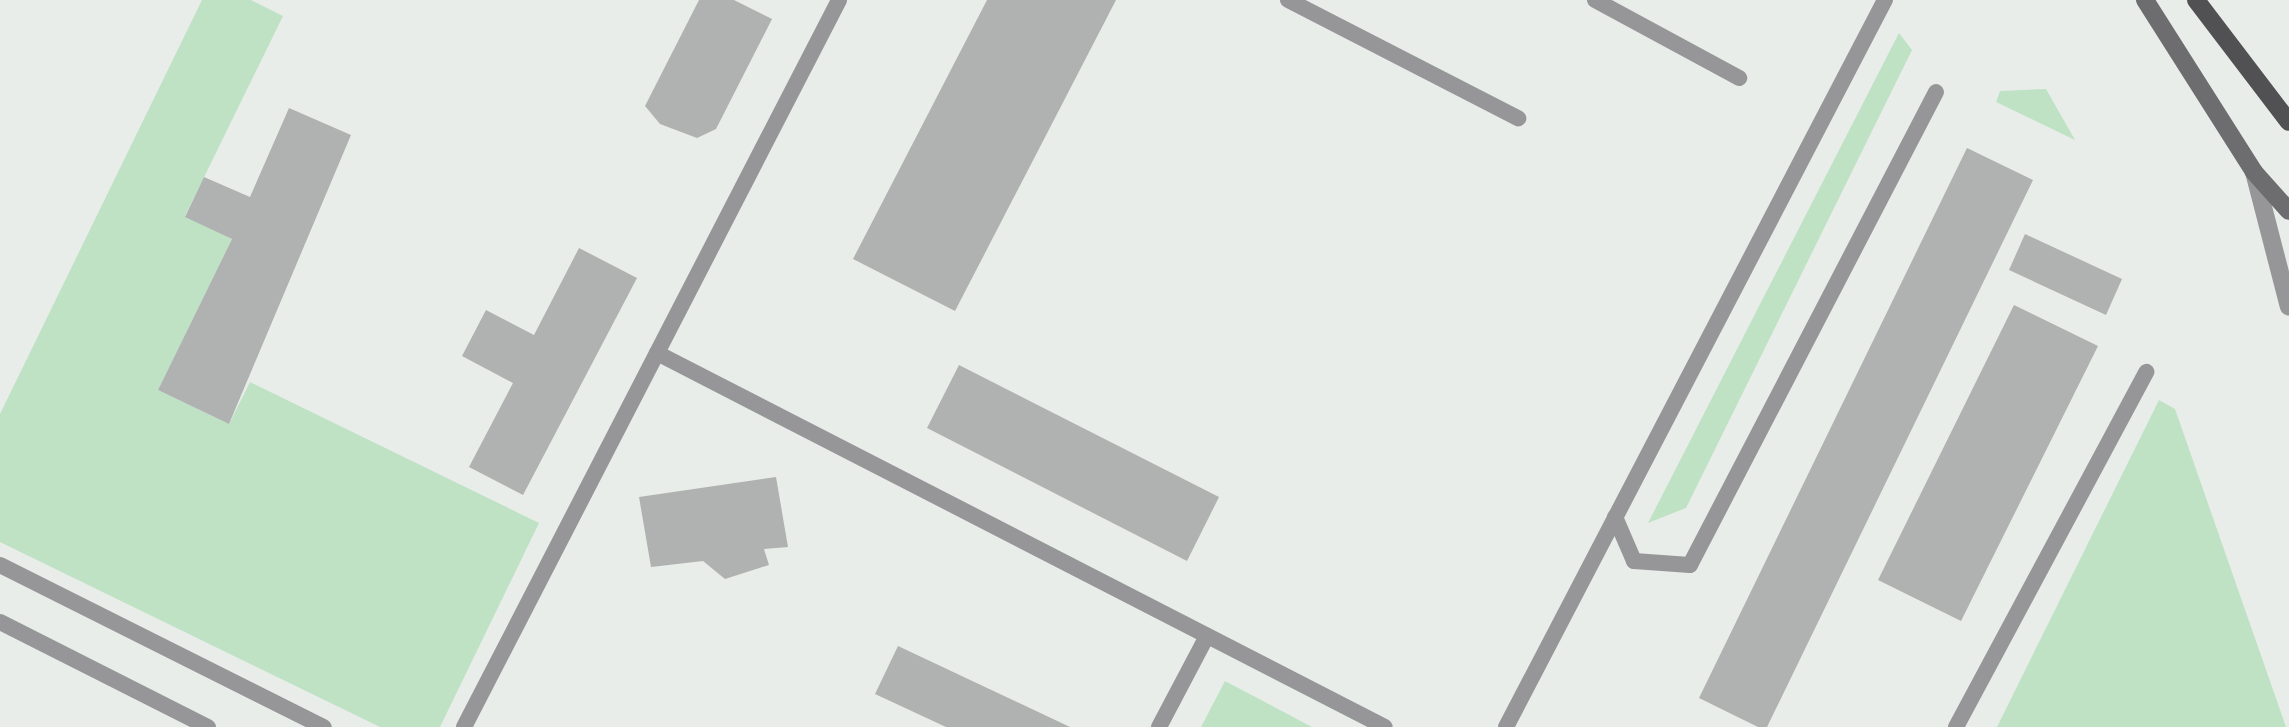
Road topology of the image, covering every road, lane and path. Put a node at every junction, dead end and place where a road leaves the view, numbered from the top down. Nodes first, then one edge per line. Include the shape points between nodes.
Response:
1 (839, 0) edge
2 (1288, 0) edge
3 (1595, 0) edge
4 (1885, 0) edge
5 (2145, 0) edge
6 (2196, 0) edge
7 (1739, 78) dead end
8 (1936, 92) dead end
9 (1518, 118) dead end
10 (2289, 122) edge
11 (2254, 172) junction
12 (2289, 211) edge
13 (2289, 307) edge
14 (657, 353) junction
15 (2146, 372) dead end
16 (1615, 517) junction
17 (0, 565) edge
18 (0, 622) edge
19 (1207, 636) junction
20 (208, 727) edge
21 (324, 727) edge
22 (464, 727) edge
23 (1159, 727) edge
24 (1385, 727) edge
25 (1506, 727) edge
26 (1956, 727) edge

1 - 14 lane
2 - 9 lane
3 - 7 lane
4 - 16 lane
5 - 11 main road
6 - 10 main road
8 - 16 lane via 1689,565 1634,561
11 - 12 main road
11 - 13 street
14 - 19 lane
14 - 22 lane
15 - 26 lane
16 - 25 lane
17 - 21 lane
18 - 20 lane
19 - 23 lane
19 - 24 lane

